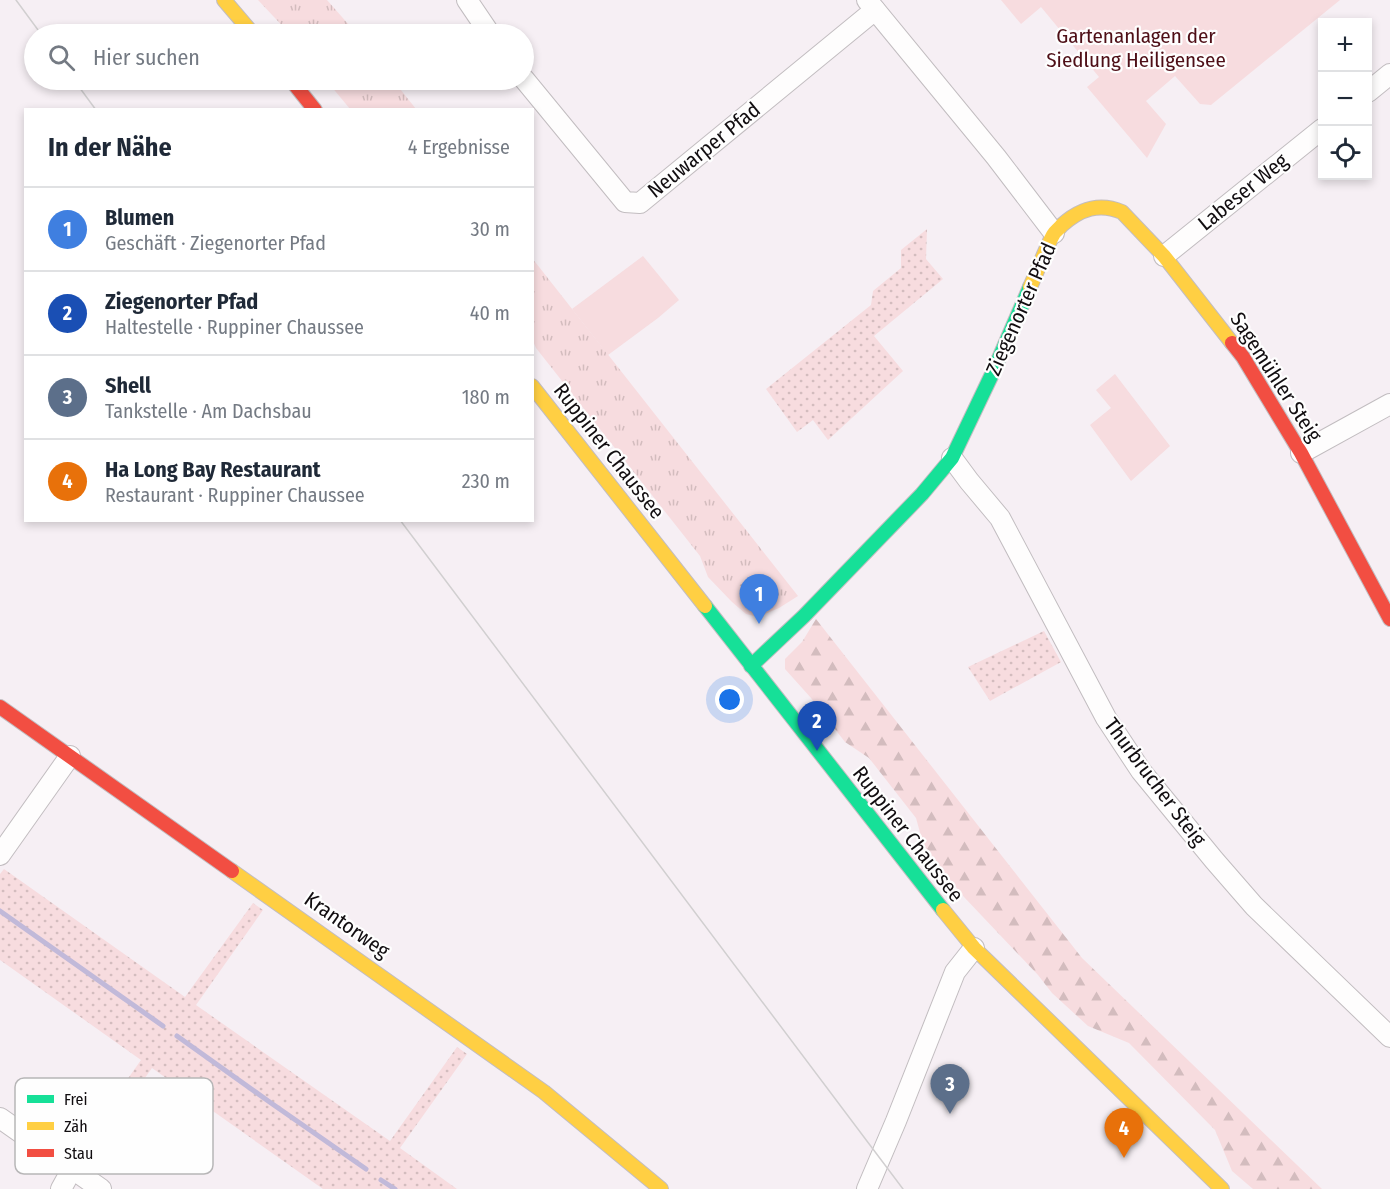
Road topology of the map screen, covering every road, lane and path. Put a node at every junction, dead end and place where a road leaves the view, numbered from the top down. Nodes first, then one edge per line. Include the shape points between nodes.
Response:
1 (224, 0) edge
2 (467, 0) edge
3 (871, 5) edge
4 (245, 24) edge
5 (483, 24) edge
6 (1390, 74) edge
7 (1372, 89) edge
8 (299, 90) edge
9 (533, 90) edge
10 (313, 108) edge
11 (1318, 133) edge
12 (1054, 233) junction
13 (1164, 256) junction
14 (534, 389) edge
15 (1390, 404) edge
16 (1301, 453) junction
17 (952, 458) junction
18 (1390, 619) edge
19 (751, 666) junction
20 (0, 707) edge
21 (69, 756) junction
22 (0, 855) edge
23 (974, 948) junction
24 (1390, 1037) edge
25 (0, 1118) edge
26 (15, 1129) edge
27 (69, 1174) edge
28 (79, 1174) edge
29 (61, 1189) edge
30 (101, 1189) edge
31 (661, 1189) edge
32 (867, 1189) edge
33 (1222, 1189) edge

1 - 4 street
2 - 5 street
3 - 9 street, Neuwarper Pfad via 640,203 625,202
3 - 12 street, Ziegenorter Pfad
6 - 7 street
8 - 10 street
11 - 13 street, Labeser Weg
12 - 13 street, Sagemühler Steig via 1081,211 1115,209
12 - 17 street, Ziegenorter Pfad
13 - 16 street, Sagemühler Steig via 1243,357
14 - 19 street, Ruppiner Chaussee
15 - 16 street
16 - 18 street, Sagemühler Steig
17 - 19 street, Ziegenorter Pfad via 865,554
17 - 24 street, Thurbrucher Steig via 1000,518 1106,718 1141,771 1239,891
19 - 23 street, Ruppiner Chaussee
20 - 21 street, Krantorweg
21 - 22 street
21 - 31 street, Krantorweg via 544,1092
23 - 32 street via 956,972
23 - 33 street, Ruppiner Chaussee
25 - 26 street
27 - 29 street
28 - 30 street

